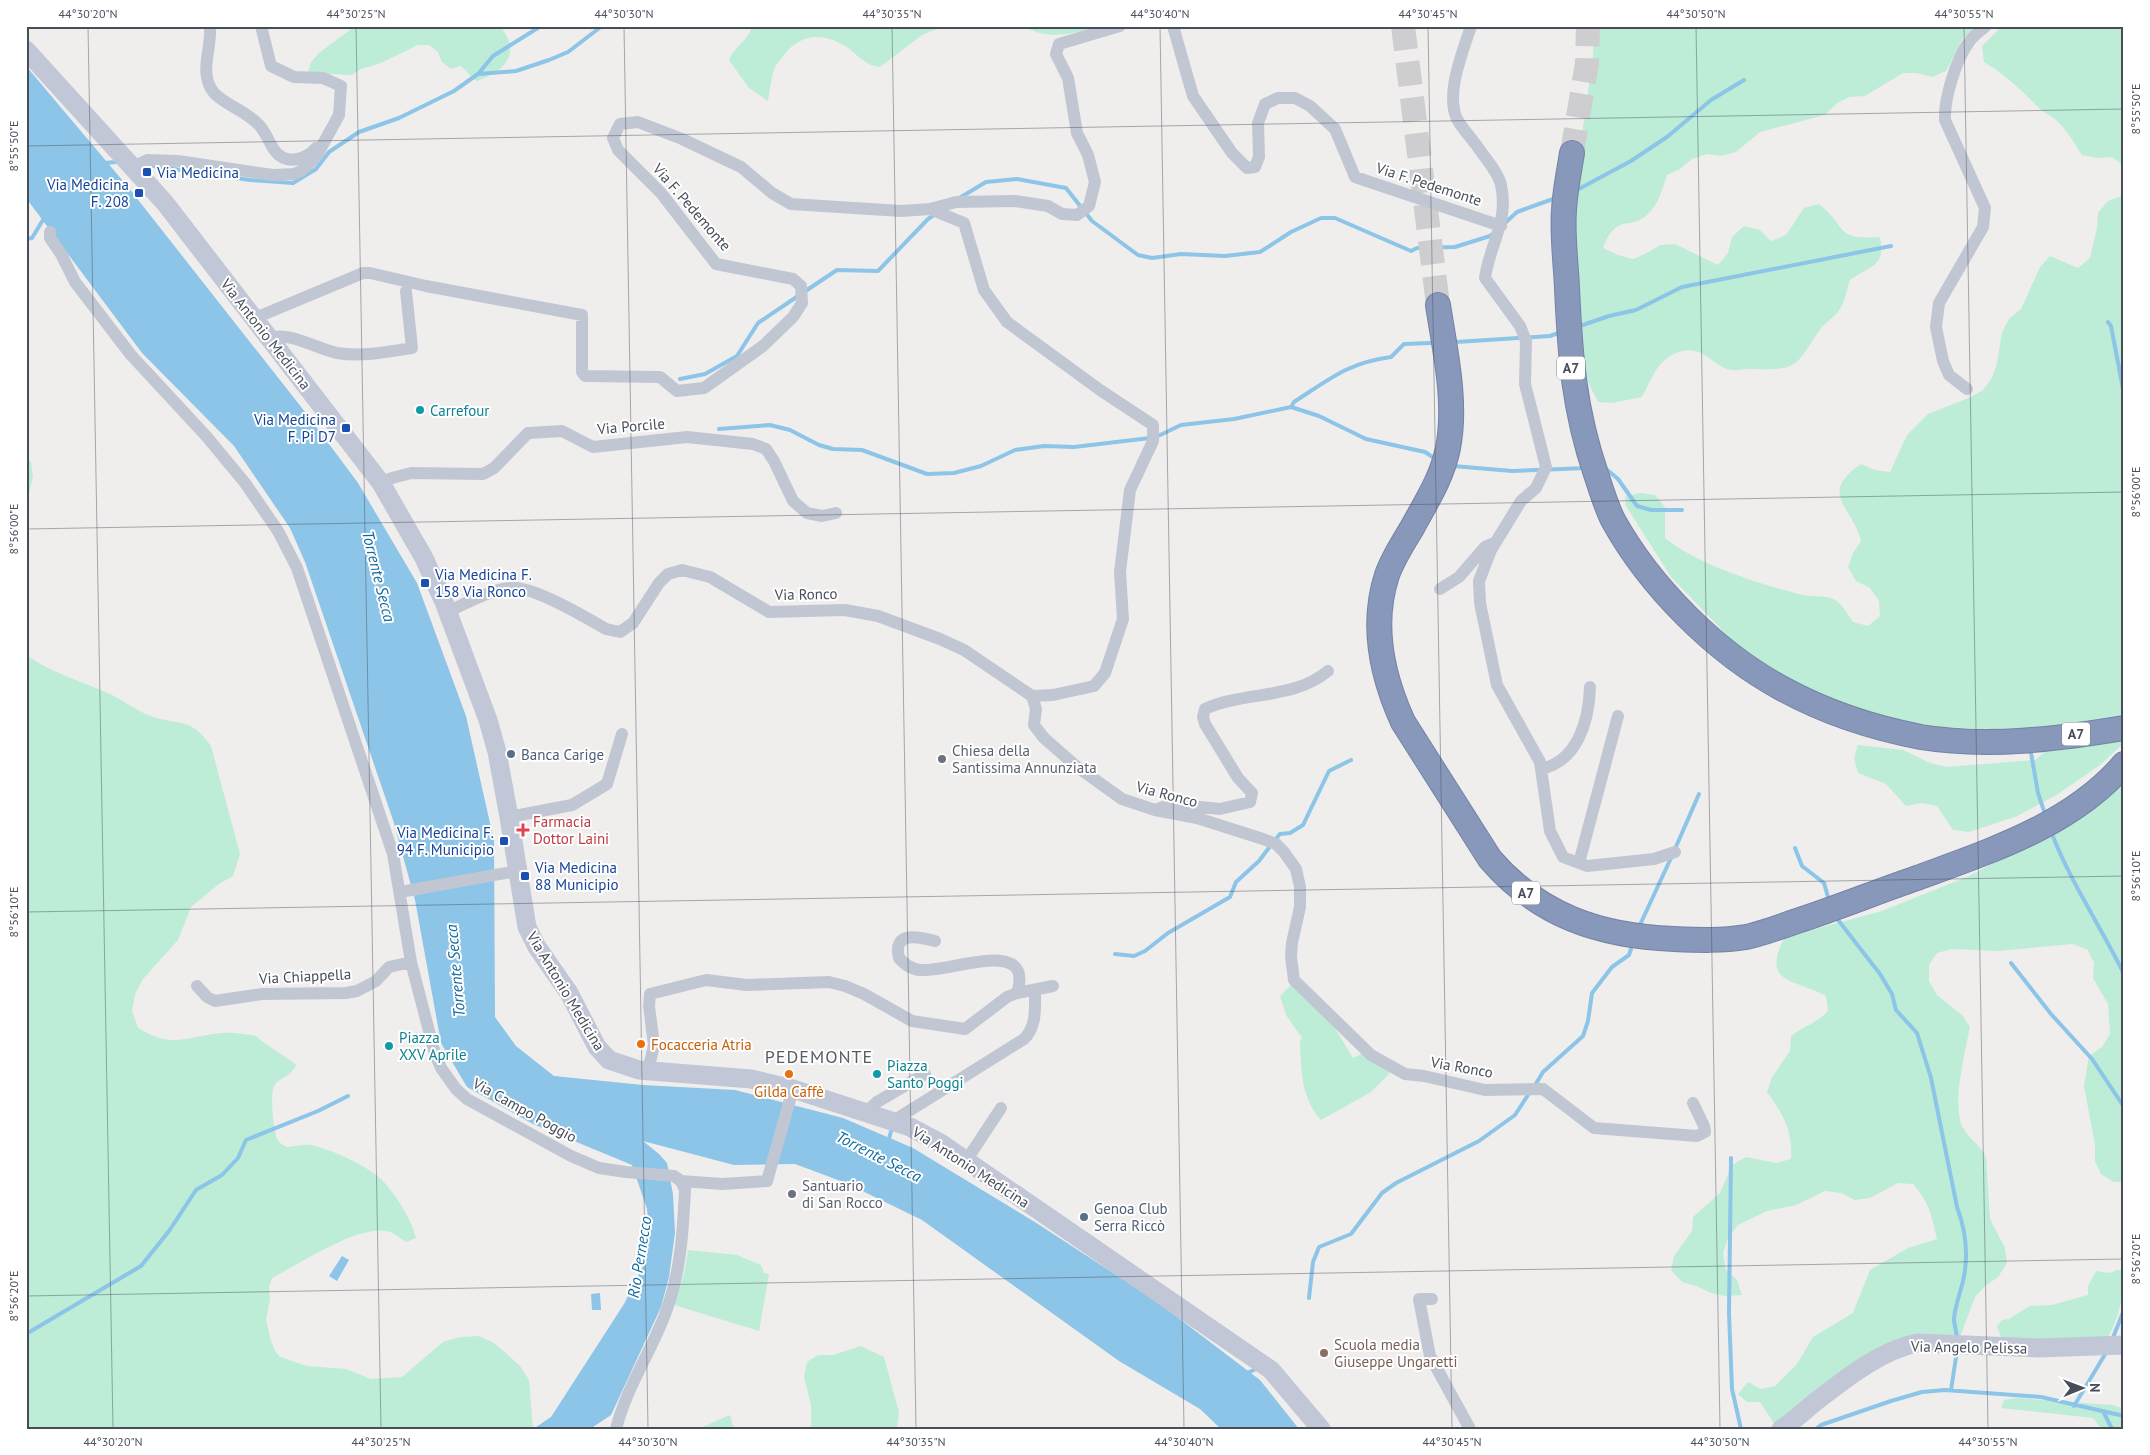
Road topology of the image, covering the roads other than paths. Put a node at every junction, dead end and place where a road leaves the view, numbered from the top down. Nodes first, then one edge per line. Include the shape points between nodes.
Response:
1 (210, 26) edge
2 (260, 26) edge
3 (1120, 26) edge
4 (1173, 26) edge
5 (1471, 26) edge
6 (1986, 26) edge
7 (26, 50) edge
8 (326, 140) junction
9 (1572, 153) tunnel mouth
10 (128, 161) junction
11 (930, 208) junction
12 (1501, 226) junction
13 (50, 232) dead end
14 (406, 291) dead end
15 (1438, 305) tunnel mouth
16 (255, 318) junction
17 (270, 338) junction
18 (1967, 389) dead end
19 (381, 483) junction
20 (836, 513) dead end
21 (1496, 541) junction
22 (1440, 589) dead end
23 (447, 612) junction
24 (1328, 671) dead end
25 (1590, 687) dead end
26 (1032, 696) junction
27 (1618, 716) dead end
28 (2124, 728) edge
29 (622, 734) dead end
30 (2124, 764) edge
31 (1541, 769) junction
32 (1155, 810) junction
33 (509, 817) junction
34 (1675, 852) dead end
35 (1579, 863) junction
36 (510, 872) junction
37 (404, 892) junction
38 (935, 941) dead end
39 (411, 962) junction
40 (197, 986) dead end
41 (1053, 986) dead end
42 (1035, 990) junction
43 (1017, 993) junction
44 (648, 1071) junction
45 (925, 1074) dead end
46 (793, 1092) junction
47 (1694, 1104) dead end
48 (1001, 1108) dead end
49 (865, 1113) junction
50 (893, 1121) junction
51 (966, 1161) junction
52 (678, 1178) junction
53 (1432, 1298) dead end
54 (2124, 1345) edge
55 (616, 1429) edge
56 (1321, 1429) edge
57 (1470, 1429) edge
58 (1781, 1429) edge

1 - 8 street via 206,72 210,87 219,98 259,125 275,152 288,159 303,158
2 - 8 street via 271,66 294,77 323,78 341,86 339,116
3 - 11 street, Via F. Pedemonte via 1059,44 1056,54 1068,78 1077,133 1088,155 1095,182 1089,206 1077,214 1062,214 1048,206 1016,200 956,202
4 - 12 street, Via F. Pedemonte via 1193,96 1232,153 1247,168 1255,167 1259,156 1258,123 1265,104 1278,98 1295,98 1310,106 1335,129 1355,177
5 - 12 street via 1454,81 1454,108 1457,119 1500,183
6 - 18 street via 1969,42 1960,57 1944,107 1945,120 1985,208 1983,227 1939,303 1936,327 1949,375
7 - 10 main road, Via Antonio Medicina
8 - 10 street via 316,157 294,174 274,175 178,161
9 - 28 highway, A7 via 1564,211 1569,337 1577,409 1591,460 1613,519 1667,596 1726,650 1783,690 1872,726 1921,737 1982,742 2028,740
10 - 16 main road, Via Antonio Medicina
11 - 16 street, Via F. Pedemonte via 901,211 791,204 741,167 682,139 638,122 620,124 613,138 618,150 661,192 716,264 793,279 802,286 802,303 793,317 763,346 704,388 677,391 660,377 585,376 582,372 582,315 370,273 363,273
11 - 26 street via 964,223 984,290 1007,322 1153,425 1153,441 1130,490 1120,572 1123,619 1105,673 1094,686
12 - 21 street via 1487,261 1485,278 1520,326 1526,341 1525,384 1546,468 1536,488 1521,501
13 - 37 street, Via Campo Poggio via 50,238 75,282 131,355 245,483 286,544 297,568
14 - 17 street via 412,348 380,353 338,353 282,335
15 - 30 highway, A7 via 1450,396 1448,449 1437,483 1388,573 1382,591 1379,622 1382,660 1395,704 1408,730 1490,859 1530,896 1564,916 1603,931 1705,941 1747,937 2008,843 2088,798
16 - 17 main road, Via Antonio Medicina
17 - 19 main road, Via Antonio Medicina
19 - 20 street, Via Porcile via 411,474 483,474 494,468 528,433 562,430 593,447 704,437 766,449 793,501 807,513 822,516
19 - 23 main road, Via Antonio Medicina via 424,558
21 - 22 street via 1486,547 1459,577
21 - 31 street via 1480,581 1480,603 1496,684
23 - 26 street, Via Ronco via 509,588 526,590 606,629 620,632 633,623 668,574 682,570 710,577 769,612 845,610 887,619 964,650
23 - 33 main road, Via Antonio Medicina via 488,720
24 - 32 street via 1319,679 1285,692 1220,702 1205,709 1205,724 1238,778 1252,793 1250,802 1220,809 1170,804
25 - 31 street via 1590,706 1585,724 1569,754
26 - 32 street, Via Ronco via 1036,709 1034,725 1044,738 1122,799
27 - 35 street
29 - 33 street via 607,784 572,805
31 - 35 street via 1550,831 1563,857
32 - 47 street, Via Ronco via 1197,818 1262,839 1276,844 1290,857 1300,887 1300,907 1291,950 1294,980 1371,1055 1405,1074 1486,1090 1543,1089 1594,1128 1697,1136 1705,1132
33 - 36 main road, Via Antonio Medicina
34 - 35 street via 1654,859 1587,866
36 - 37 street
36 - 44 main road, Via Antonio Medicina via 527,927 569,993 597,1047 609,1060
37 - 39 street, Via Campo Poggio
38 - 43 street via 908,936 899,946 899,958 910,967 921,970 997,960 1010,962 1020,974
39 - 40 street, Via Chiappella via 389,967 376,981 346,993 262,994 215,1001
39 - 52 street, Via Campo Poggio via 433,1046 442,1068 467,1100 571,1156 600,1168
41 - 42 street
42 - 43 street
42 - 50 street via 1032,1032
43 - 44 street via 965,1029 912,1021 864,994 829,982 747,985 706,980 650,994 648,1006 654,1045
44 - 46 main road, Via Antonio Medicina via 750,1079
45 - 49 street via 877,1102
46 - 49 main road, Via Antonio Medicina
46 - 52 street, Via Campo Poggio via 767,1181 722,1184
48 - 51 street
49 - 50 main road, Via Antonio Medicina
50 - 51 main road, Via Antonio Medicina via 942,1144
51 - 56 main road, Via Antonio Medicina via 1271,1370
52 - 55 street via 685,1190 678,1271 668,1308 632,1384
53 - 57 street via 1419,1300 1430,1356
54 - 58 main road, Via Angelo Pelissa via 2038,1348 1917,1343 1903,1346 1833,1388

